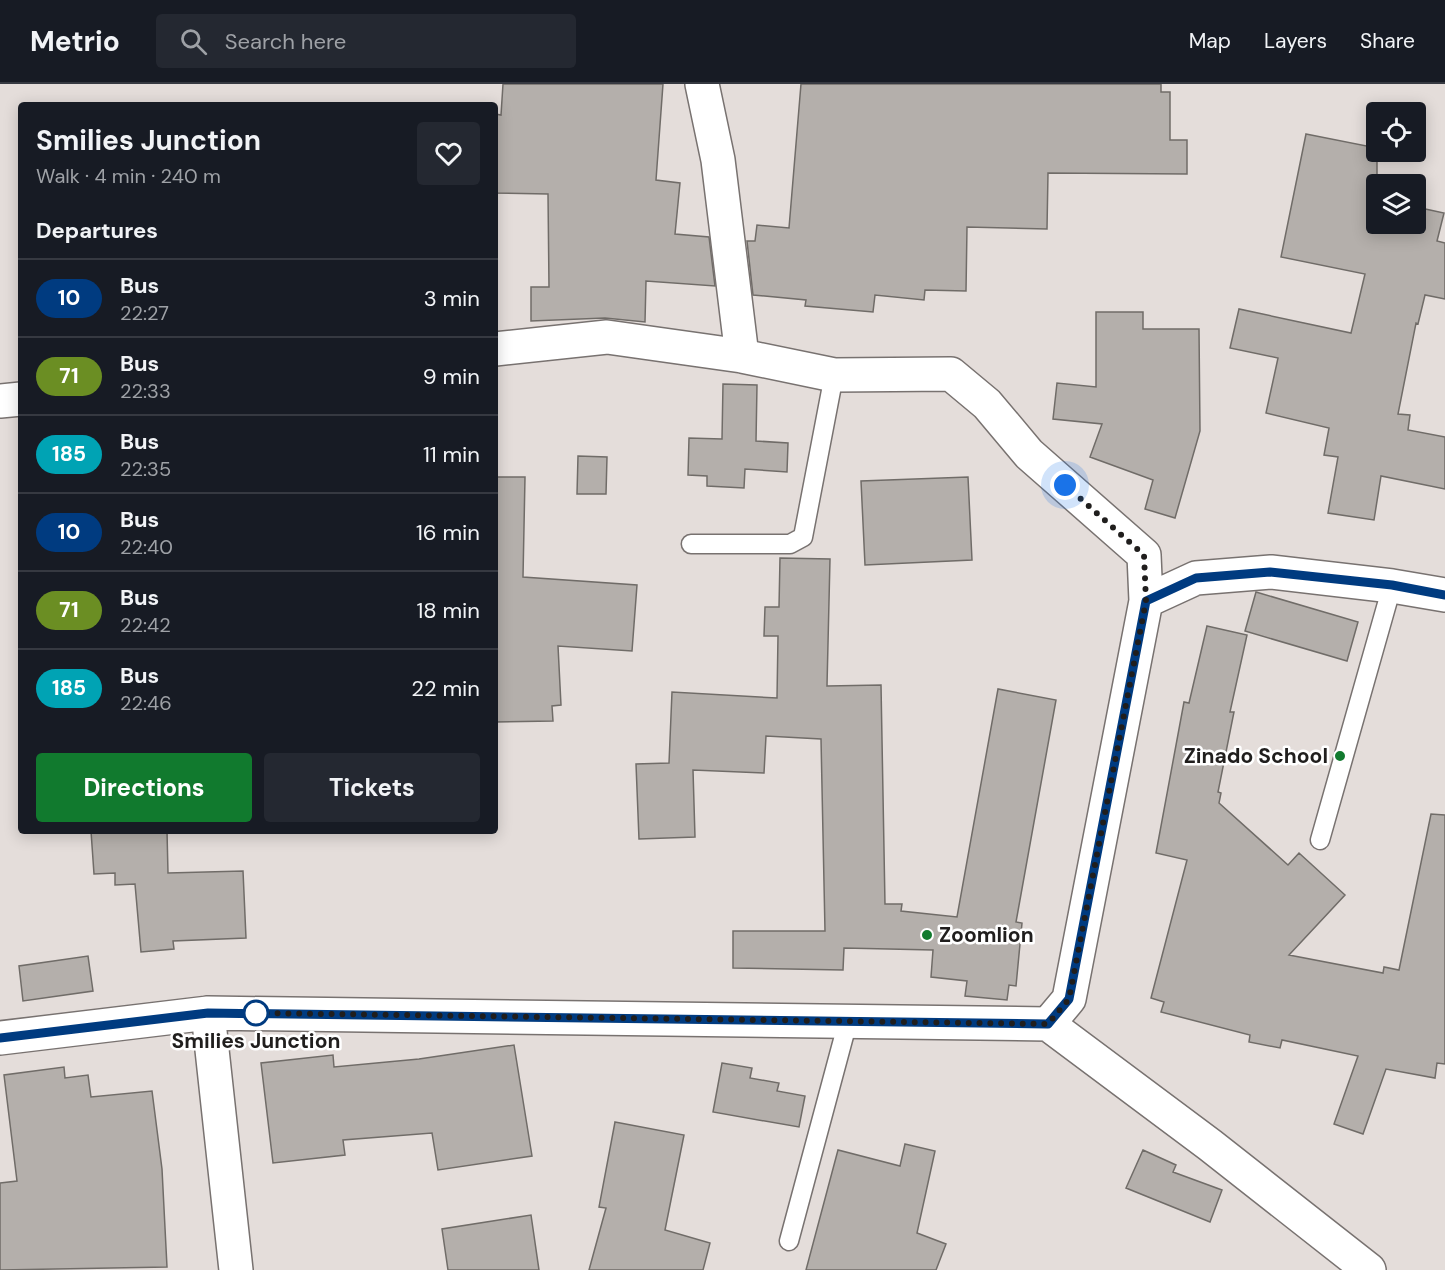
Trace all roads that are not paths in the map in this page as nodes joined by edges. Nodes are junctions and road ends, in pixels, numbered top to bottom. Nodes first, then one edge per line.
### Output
1 (702, 84) edge
2 (498, 349) edge
3 (742, 356) junction
4 (834, 375) junction
5 (18, 399) edge
6 (0, 401) edge
7 (691, 544) dead end
8 (1392, 585) junction
9 (1445, 595) edge
10 (1146, 601) junction
11 (1320, 840) dead end
12 (208, 1013) junction
13 (848, 1021) junction
14 (1048, 1024) junction
15 (0, 1038) edge
16 (789, 1241) dead end
17 (236, 1270) edge
18 (1369, 1270) edge

1 - 3 street
2 - 3 street
3 - 4 street
4 - 7 lane
4 - 10 street
5 - 6 street
8 - 9 street
8 - 10 street
8 - 11 lane
10 - 14 street
12 - 13 street
12 - 15 street
12 - 17 street
13 - 14 street
13 - 16 lane
14 - 18 street

